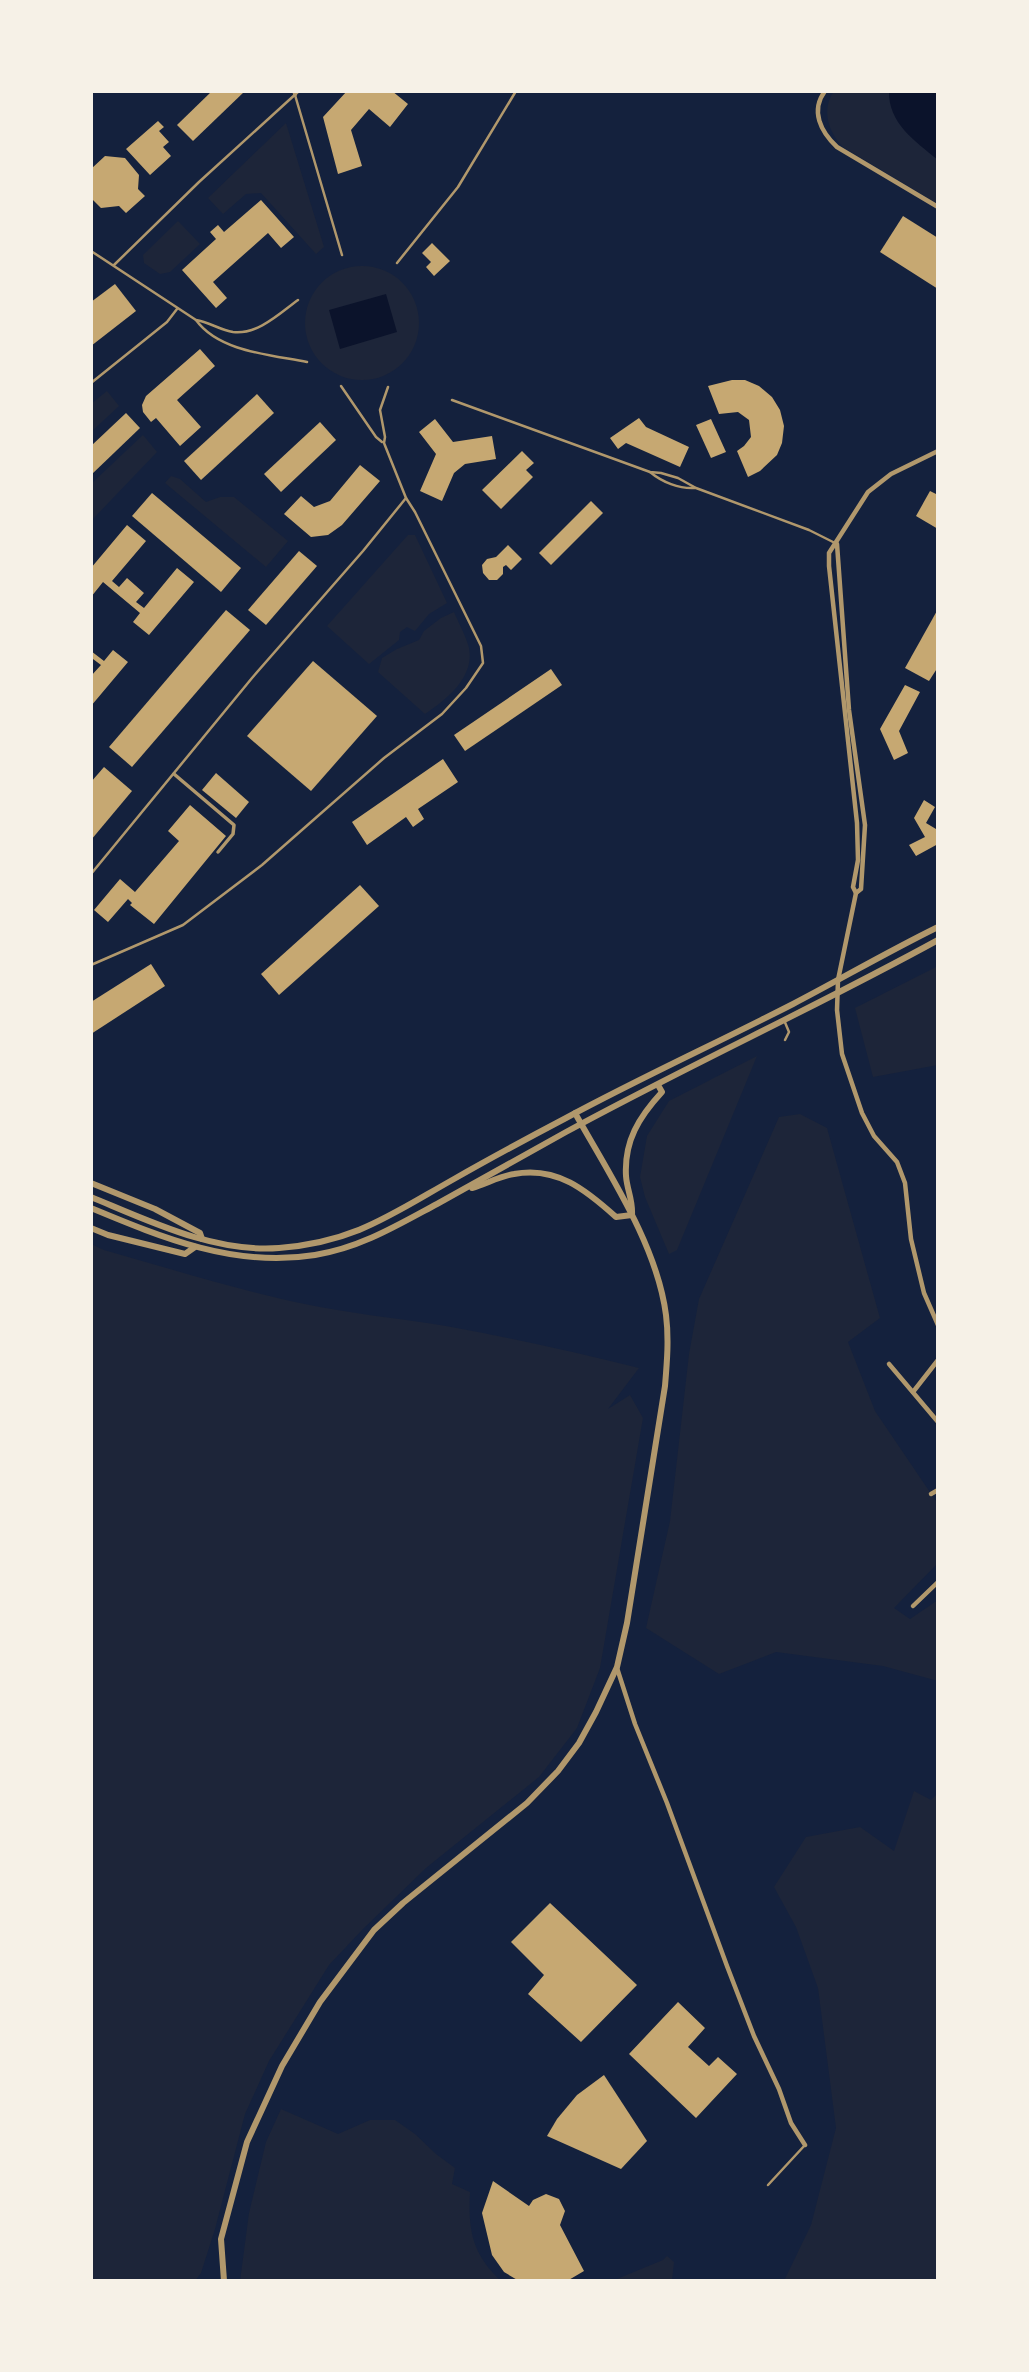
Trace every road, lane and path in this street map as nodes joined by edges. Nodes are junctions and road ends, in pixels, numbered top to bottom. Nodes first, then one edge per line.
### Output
1 (516, 91) edge
2 (825, 91) edge
3 (296, 92) edge
4 (938, 207) edge
5 (91, 251) edge
6 (342, 255) dead end
7 (397, 263) dead end
8 (114, 265) junction
9 (298, 300) dead end
10 (177, 309) junction
11 (196, 320) junction
12 (307, 362) dead end
13 (91, 383) edge
14 (341, 386) dead end
15 (388, 387) dead end
16 (452, 400) dead end
17 (384, 443) junction
18 (938, 451) edge
19 (650, 472) junction
20 (696, 488) junction
21 (406, 498) junction
22 (836, 544) junction
23 (174, 774) junction
24 (218, 852) dead end
25 (91, 874) edge
26 (856, 893) junction
27 (938, 927) edge
28 (938, 940) edge
29 (91, 965) edge
30 (838, 980) junction
31 (837, 993) junction
32 (784, 1020) junction
33 (785, 1040) dead end
34 (658, 1085) junction
35 (575, 1113) junction
36 (581, 1125) junction
37 (91, 1182) edge
38 (460, 1191) junction
39 (91, 1197) edge
40 (91, 1208) edge
41 (632, 1214) junction
42 (91, 1228) edge
43 (202, 1239) junction
44 (195, 1247) junction
45 (935, 1309) edge
46 (938, 1325) edge
47 (938, 1360) edge
48 (889, 1364) dead end
49 (913, 1392) junction
50 (938, 1422) edge
51 (938, 1490) edge
52 (932, 1494) dead end
53 (938, 1582) edge
54 (913, 1606) dead end
55 (617, 1667) junction
56 (805, 2145) joint
57 (768, 2185) dead end
58 (224, 2281) edge

1 - 7 lane
2 - 4 street
3 - 6 lane
3 - 8 lane
5 - 8 lane
8 - 10 lane
9 - 11 lane
10 - 11 lane
10 - 13 lane
11 - 12 lane
14 - 17 lane
15 - 17 lane
16 - 19 lane
17 - 21 lane
18 - 22 street
19 - 20 lane
19 - 20 lane
20 - 22 lane
21 - 23 lane
21 - 29 lane
22 - 26 street
22 - 26 street
23 - 24 street
23 - 25 lane
26 - 30 street
27 - 30 street
28 - 31 street
30 - 31 street
30 - 35 street
31 - 32 street
31 - 45 street
32 - 33 lane
32 - 34 street
34 - 36 street
34 - 41 street
35 - 36 street
35 - 43 street
36 - 38 street
36 - 41 street
37 - 43 street
38 - 41 street
38 - 44 street
39 - 43 street
40 - 44 street
41 - 55 street
42 - 44 street
45 - 46 street
47 - 49 street
48 - 49 street
49 - 50 street
51 - 52 street
53 - 54 street
55 - 56 street
55 - 58 street
56 - 57 lane

